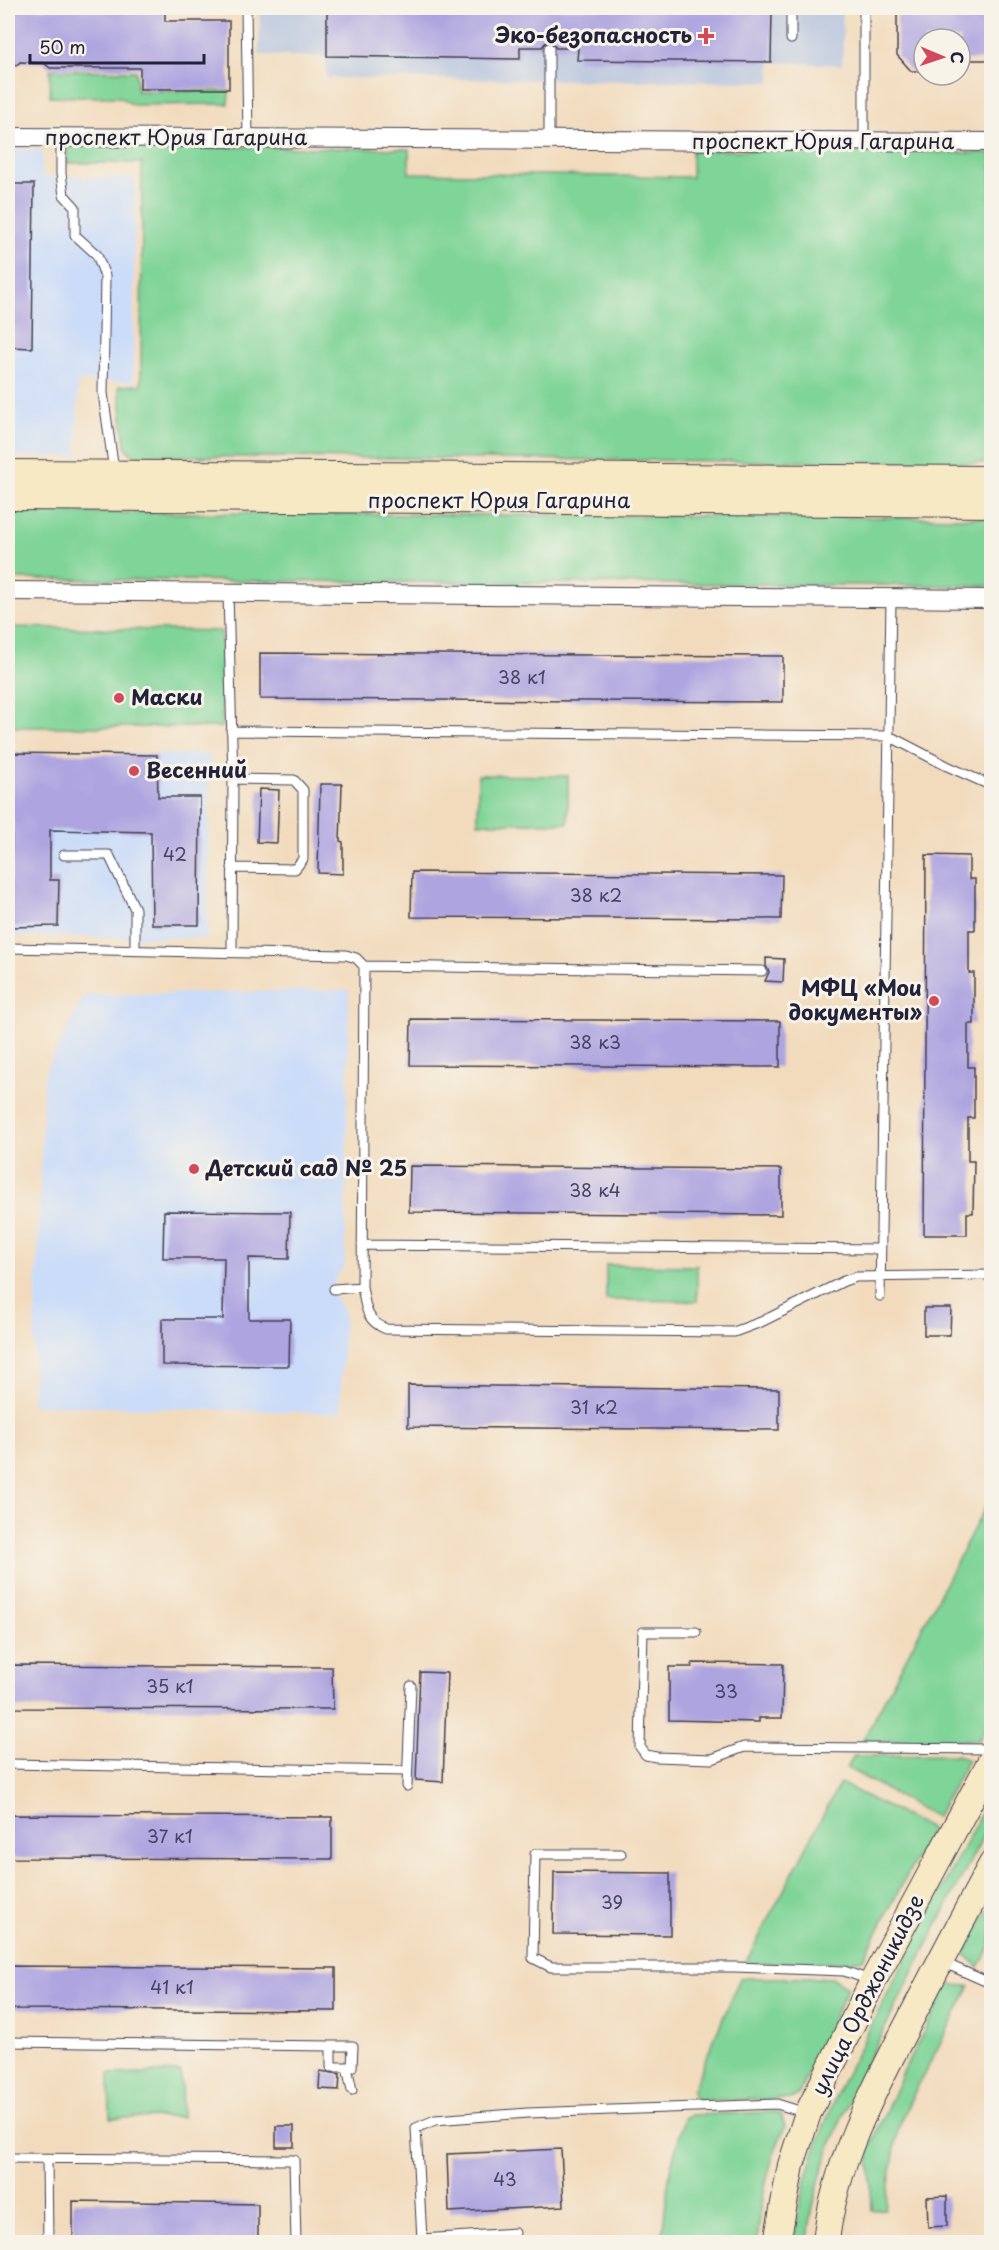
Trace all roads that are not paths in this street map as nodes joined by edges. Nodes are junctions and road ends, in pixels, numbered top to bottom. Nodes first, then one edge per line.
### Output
1 (246, 8) edge
2 (791, 8) edge
3 (864, 8) edge
4 (791, 39) dead end
5 (549, 48) dead end
6 (8, 137) edge
7 (61, 137) junction
8 (248, 139) junction
9 (549, 140) junction
10 (864, 142) junction
11 (992, 142) edge
12 (8, 473) edge
13 (992, 479) edge
14 (114, 486) junction
15 (8, 497) edge
16 (992, 504) edge
17 (8, 591) edge
18 (228, 593) junction
19 (891, 598) junction
20 (992, 599) edge
21 (231, 731) junction
22 (889, 736) junction
23 (232, 779) junction
24 (992, 786) edge
25 (64, 855) dead end
26 (232, 868) junction
27 (8, 948) edge
28 (135, 950) junction
29 (232, 952) junction
30 (363, 966) junction
31 (762, 971) dead end
32 (362, 1245) junction
33 (880, 1249) junction
34 (992, 1275) edge
35 (880, 1277) junction
36 (362, 1287) junction
37 (334, 1289) dead end
38 (880, 1296) dead end
39 (696, 1632) dead end
40 (411, 1686) dead end
41 (992, 1749) edge
42 (992, 1759) edge
43 (8, 1764) edge
44 (407, 1772) junction
45 (407, 1786) dead end
46 (621, 1854) dead end
47 (992, 1864) edge
48 (940, 1961) junction
49 (873, 1981) junction
50 (992, 1984) edge
51 (8, 2042) edge
52 (331, 2046) junction
53 (346, 2067) junction
54 (352, 2090) dead end
55 (808, 2113) junction
56 (8, 2158) edge
57 (47, 2158) junction
58 (515, 2233) dead end
59 (48, 2242) edge
60 (296, 2242) edge
61 (777, 2242) edge
62 (826, 2242) edge

1 - 8 lane
2 - 4 lane
3 - 10 lane
5 - 9 lane
6 - 7 street, проспект Юрия Гагарина
7 - 8 street, проспект Юрия Гагарина
7 - 14 lane
8 - 9 street, проспект Юрия Гагарина
9 - 10 street, проспект Юрия Гагарина
10 - 11 street, проспект Юрия Гагарина
12 - 14 main road, проспект Юрия Гагарина
13 - 14 main road, проспект Юрия Гагарина
14 - 15 main road, проспект Юрия Гагарина
14 - 16 main road, проспект Юрия Гагарина
17 - 18 street
18 - 19 street
18 - 21 lane
19 - 20 street
19 - 22 lane
21 - 22 lane
21 - 23 lane
22 - 24 lane
22 - 33 lane
23 - 26 lane
23 - 26 lane
25 - 28 lane
26 - 29 lane
27 - 28 lane
28 - 29 lane
29 - 30 lane
30 - 31 lane
30 - 32 lane
32 - 33 lane
32 - 36 lane
33 - 35 lane
34 - 35 lane
35 - 36 lane
35 - 38 lane
36 - 37 lane
39 - 41 lane
40 - 44 lane
42 - 49 main road, улица Орджоникидзе
43 - 44 lane
44 - 45 lane
46 - 49 lane
47 - 48 main road
48 - 50 lane
48 - 62 main road
49 - 55 main road, улица Орджоникидзе
51 - 52 lane
52 - 53 lane
52 - 53 lane
53 - 54 lane
55 - 58 lane
55 - 61 main road, улица Орджоникидзе
56 - 57 lane
57 - 59 lane
57 - 60 lane

